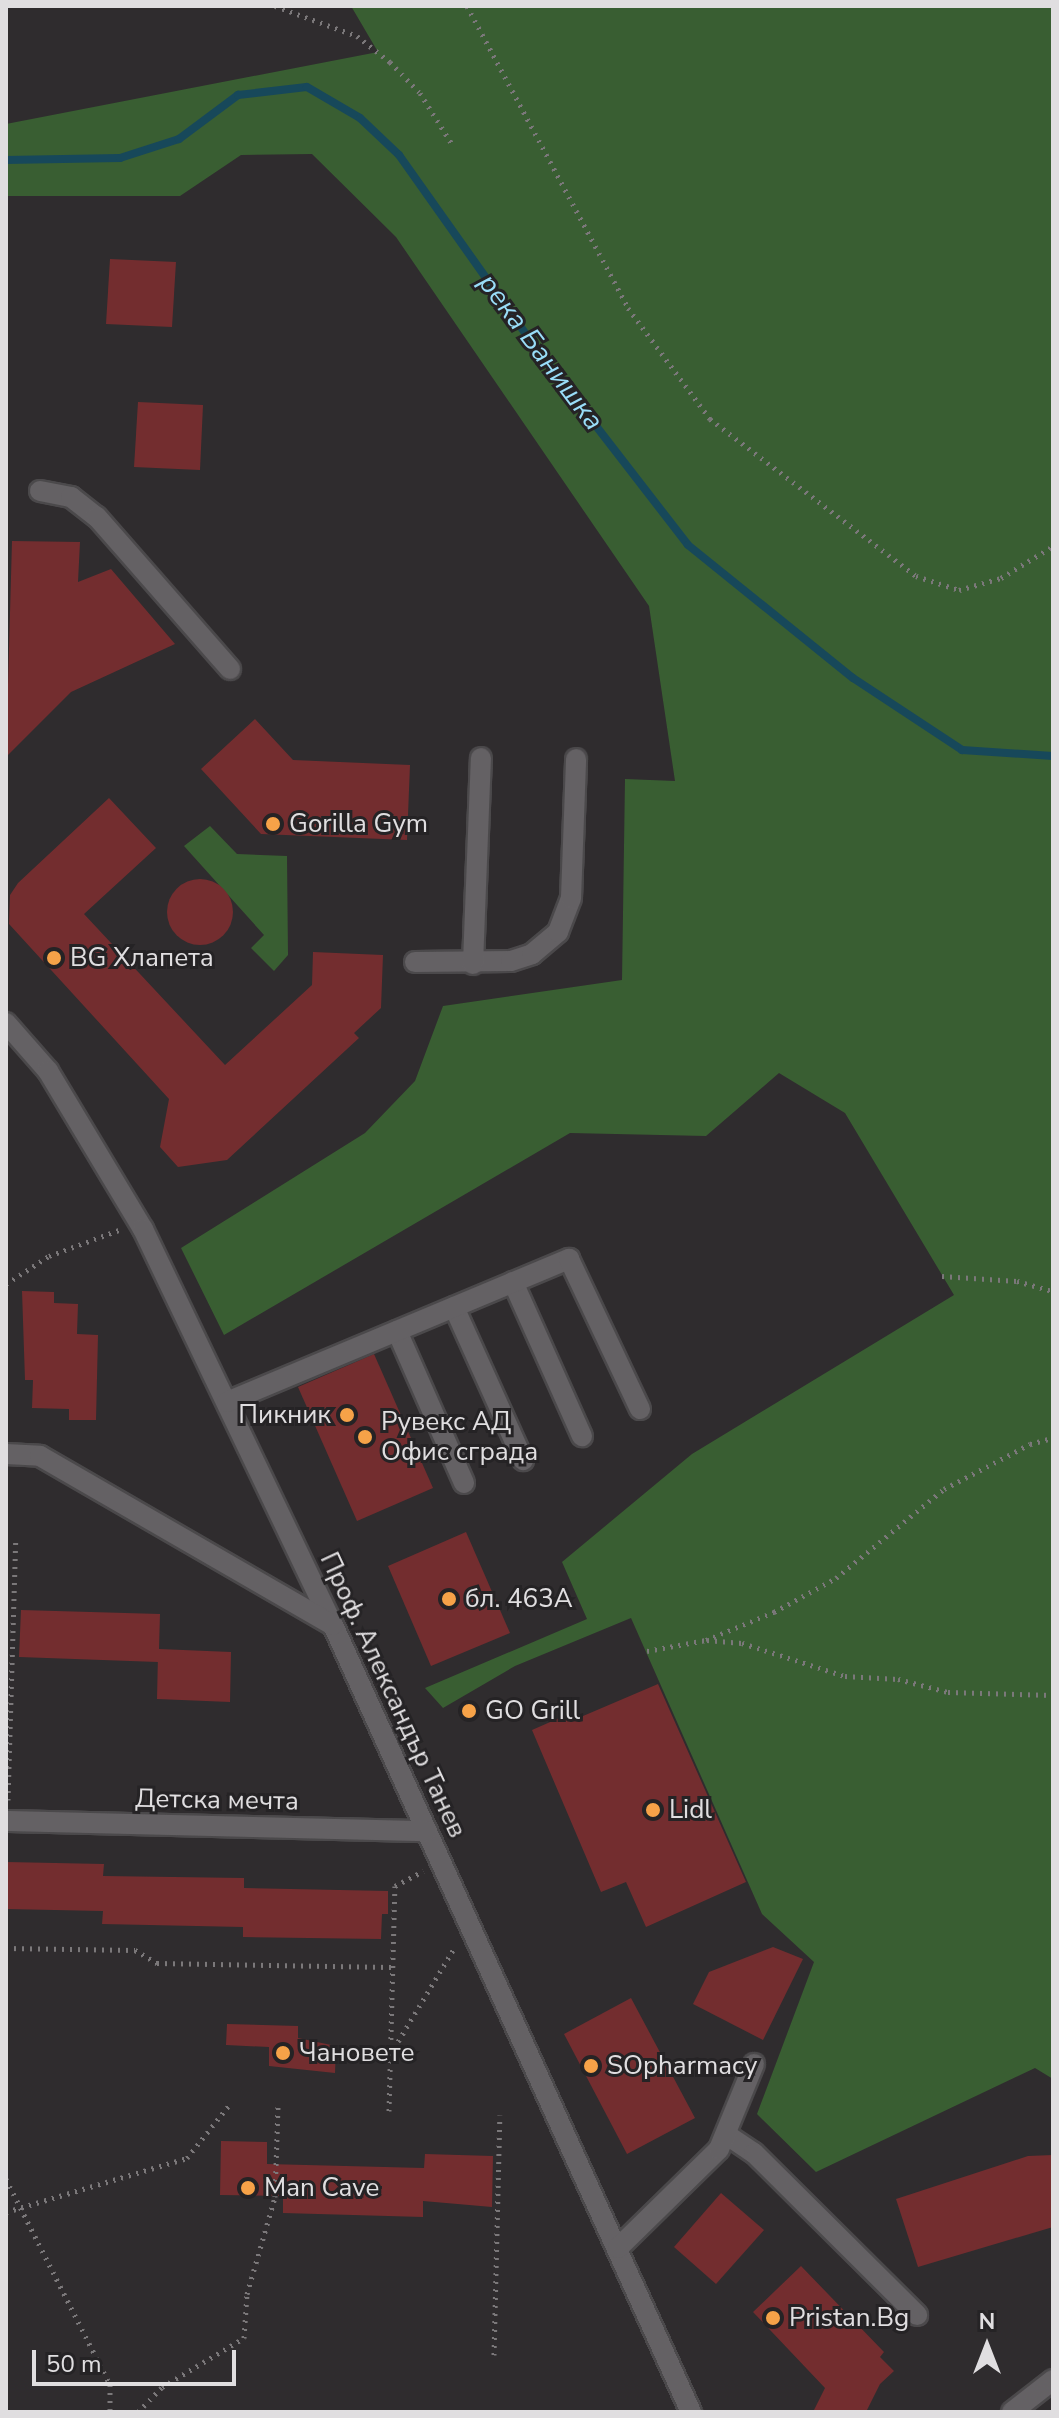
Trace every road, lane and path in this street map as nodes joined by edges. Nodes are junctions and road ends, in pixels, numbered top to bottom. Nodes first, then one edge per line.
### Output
1 (275, 6) edge
2 (467, 6) edge
3 (452, 144) dead end
4 (40, 491) dead end
5 (1053, 546) edge
6 (230, 669) dead end
7 (481, 758) dead end
8 (576, 759) dead end
9 (415, 962) dead end
10 (473, 964) junction
11 (6, 1023) edge
12 (141, 1224) junction
13 (942, 1276) dead end
14 (513, 1282) junction
15 (6, 1284) edge
16 (1053, 1291) edge
17 (454, 1307) junction
18 (397, 1331) junction
19 (227, 1402) junction
20 (640, 1409) dead end
21 (582, 1436) dead end
22 (1053, 1438) edge
23 (6, 1454) edge
24 (523, 1460) dead end
25 (464, 1483) dead end
26 (16, 1537) dead end
27 (333, 1625) junction
28 (706, 1640) junction
29 (647, 1651) dead end
30 (1053, 1695) edge
31 (6, 1821) edge
32 (427, 1831) junction
33 (442, 1861) junction
34 (470, 1922) junction
35 (6, 1948) edge
36 (391, 1967) junction
37 (390, 2056) junction
38 (754, 2064) dead end
39 (230, 2104) dead end
40 (278, 2106) dead end
41 (389, 2111) dead end
42 (500, 2115) dead end
43 (727, 2135) junction
44 (6, 2179) edge
45 (23, 2207) junction
46 (6, 2212) edge
47 (618, 2248) junction
48 (917, 2315) dead end
49 (494, 2355) dead end
50 (1053, 2380) edge
51 (110, 2412) edge
52 (138, 2412) edge
53 (691, 2412) edge
54 (1012, 2412) edge

1 - 3 path
2 - 5 path
4 - 6 street
7 - 10 street
8 - 10 street
9 - 10 street
11 - 12 street, Проф. Александър Танев
12 - 15 path
12 - 19 street, Проф. Александър Танев
13 - 16 path
14 - 17 street
14 - 20 street
14 - 21 street
17 - 18 street
17 - 24 street
18 - 19 street
18 - 25 street
19 - 27 street, Проф. Александър Танев
22 - 28 path
23 - 27 street
26 - 31 path
27 - 32 street, Проф. Александър Танев
28 - 29 path
28 - 30 path
31 - 32 street, Детска мечта
32 - 33 street, Проф. Александър Танев
33 - 34 street, Проф. Александър Танев
33 - 36 path
34 - 37 path
34 - 47 street, Проф. Александър Танев
35 - 36 path
36 - 37 path
37 - 41 path
38 - 43 street
39 - 45 path
40 - 52 path
42 - 49 path
43 - 47 street
43 - 48 street
44 - 45 path
45 - 46 path
45 - 51 path
47 - 53 street, Проф. Александър Танев
50 - 54 street

